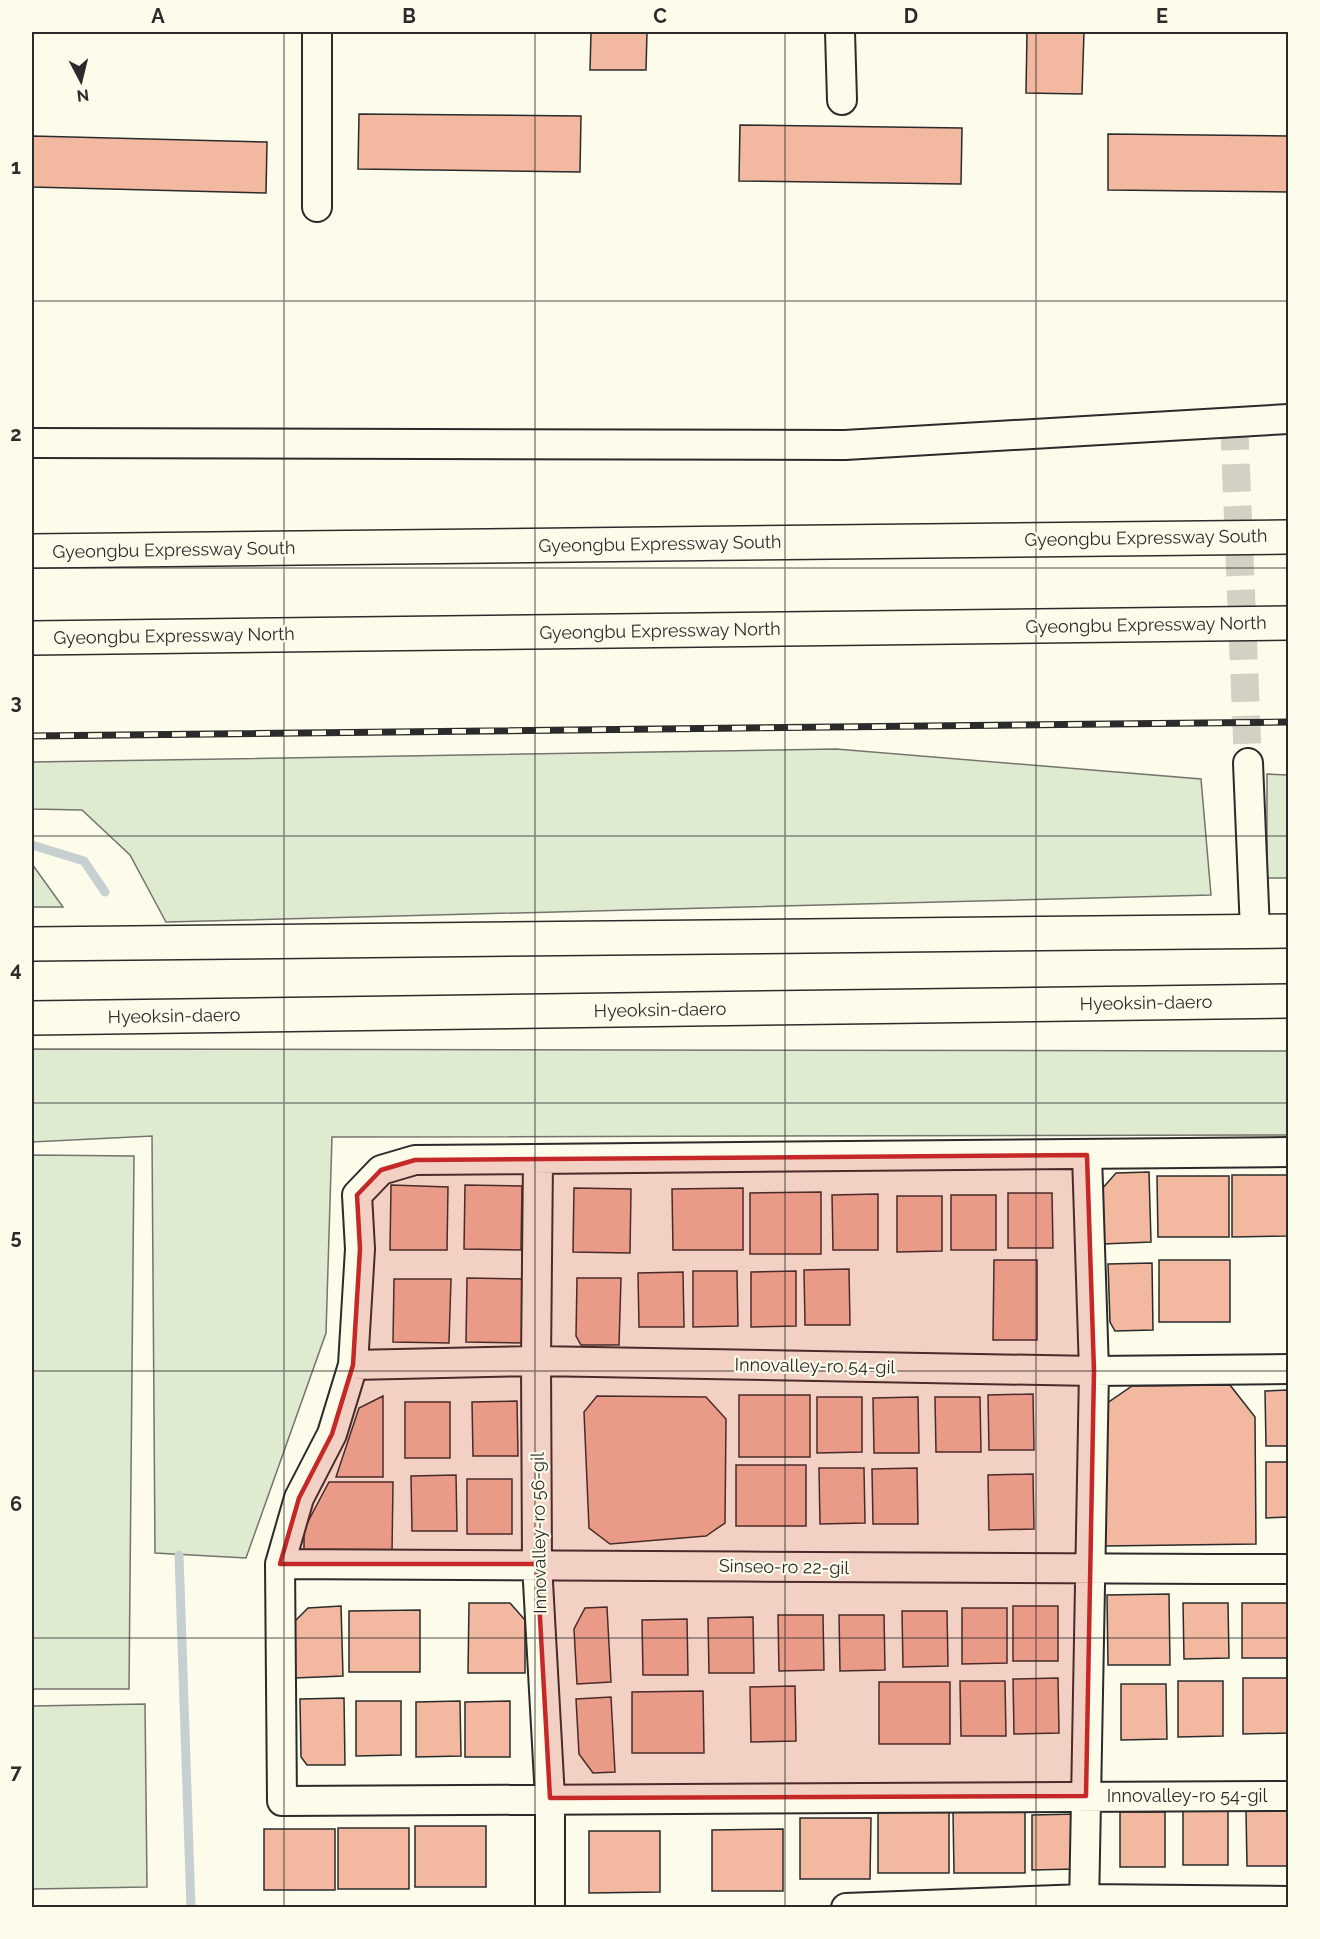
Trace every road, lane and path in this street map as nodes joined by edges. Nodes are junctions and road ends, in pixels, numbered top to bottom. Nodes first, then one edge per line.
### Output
1 (317, 32) edge
2 (840, 32) edge
3 (842, 100) dead end
4 (317, 207) dead end
5 (1288, 419) edge
6 (32, 443) edge
7 (1288, 537) edge
8 (32, 551) edge
9 (1288, 623) edge
10 (32, 638) edge
11 (1248, 763) tunnel mouth
12 (1288, 931) edge
13 (1255, 932) junction
14 (32, 944) edge
15 (1288, 1001) edge
16 (32, 1018) edge
17 (1288, 1152) edge
18 (1087, 1155) junction
19 (538, 1159) junction
20 (536, 1361) junction
21 (354, 1365) junction
22 (1288, 1369) edge
23 (1094, 1371) junction
24 (280, 1564) junction
25 (537, 1564) junction
26 (1288, 1569) edge
27 (1090, 1570) junction
28 (1086, 1796) junction
29 (1288, 1796) edge
30 (550, 1798) junction
31 (1288, 1901) edge
32 (1084, 1903) edge
33 (550, 1908) edge
34 (846, 1908) edge

1 - 4 street
2 - 3 street
5 - 6 street
7 - 8 main road, Gyeongbu Expressway South
9 - 10 main road, Gyeongbu Expressway North
11 - 13 street
12 - 13 main road
13 - 14 main road
15 - 16 main road, Hyeoksin-daero
17 - 18 street
18 - 19 street
18 - 23 street, Innovalley-ro 54-gil
19 - 20 street, Innovalley-ro 56-gil
19 - 21 street
20 - 21 street, Innovalley-ro 54-gil
20 - 23 street, Innovalley-ro 54-gil
20 - 25 street, Innovalley-ro 56-gil
21 - 24 street
22 - 23 street, Innovalley-ro 54-gil
23 - 27 street, Innovalley-ro 54-gil
24 - 25 street, Sinseo-ro 22-gil
24 - 30 street, Innovalley-ro 54-gil
25 - 27 street, Sinseo-ro 22-gil
25 - 30 street, Innovalley-ro 56-gil
26 - 27 street, Sinseo-ro 22-gil
27 - 28 street, Innovalley-ro 54-gil
28 - 29 street, Innovalley-ro 54-gil
28 - 30 street, Innovalley-ro 54-gil
28 - 32 street, Innovalley-ro 54-gil
30 - 33 street, Innovalley-ro 56-gil
31 - 32 street
32 - 34 street

